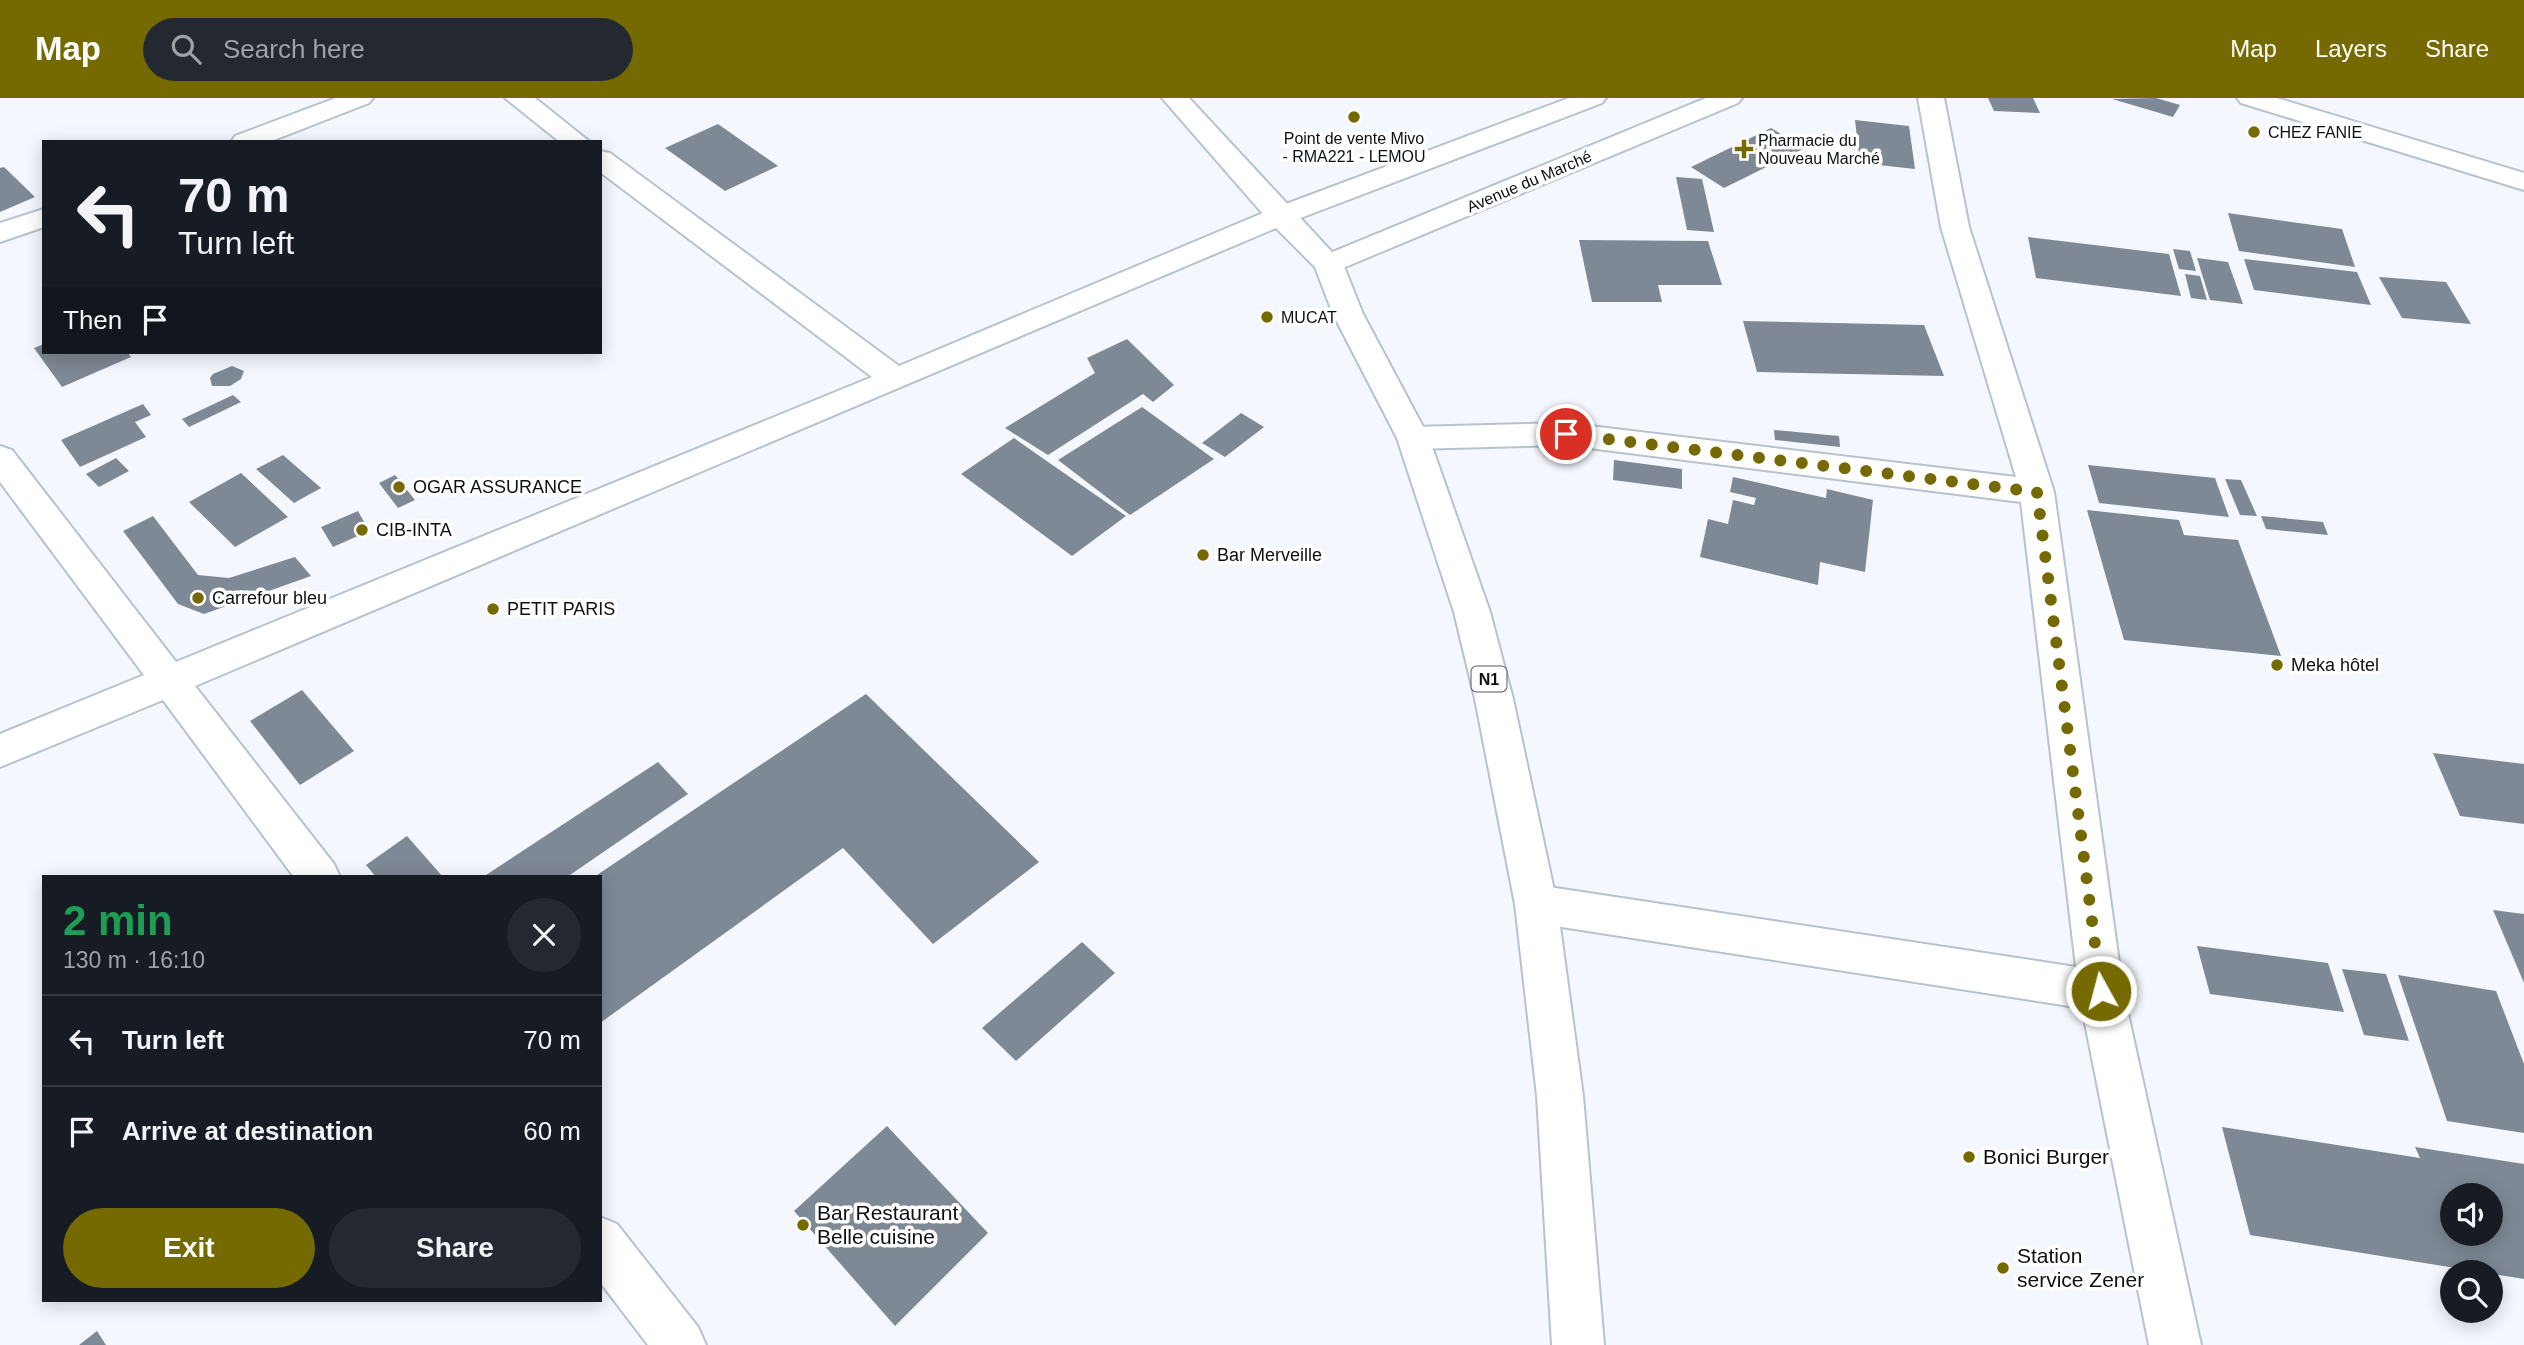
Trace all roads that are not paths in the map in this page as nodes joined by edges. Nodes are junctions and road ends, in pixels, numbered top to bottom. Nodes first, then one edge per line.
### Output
1 (360, 98) edge
2 (518, 98) edge
3 (1175, 98) edge
4 (1593, 98) edge
5 (1729, 98) edge
6 (1931, 98) edge
7 (2250, 98) edge
8 (249, 140) edge
9 (574, 140) edge
10 (602, 160) edge
11 (2519, 186) edge
12 (1280, 216) junction
13 (42, 217) edge
14 (0, 233) edge
15 (1328, 264) junction
16 (896, 379) junction
17 (1413, 438) junction
18 (0, 458) edge
19 (2037, 492) junction
20 (169, 681) junction
21 (0, 751) edge
22 (317, 875) edge
23 (1536, 904) junction
24 (2101, 991) junction
25 (602, 1244) edge
26 (680, 1345) edge
27 (1578, 1345) edge
28 (2175, 1345) edge

1 - 8 main road
2 - 9 main road
3 - 12 main road, N1
4 - 12 main road
5 - 15 main road, Avenue du Marché
6 - 19 main road
7 - 11 main road
10 - 16 main road
12 - 15 main road, N1
12 - 16 main road
13 - 14 main road
15 - 17 main road, N1
16 - 20 main road
17 - 19 main road
17 - 23 main road, N1
18 - 20 main road
19 - 24 main road
20 - 21 main road
20 - 22 main road
23 - 24 main road
23 - 27 main road, N1
24 - 28 main road
25 - 26 main road

